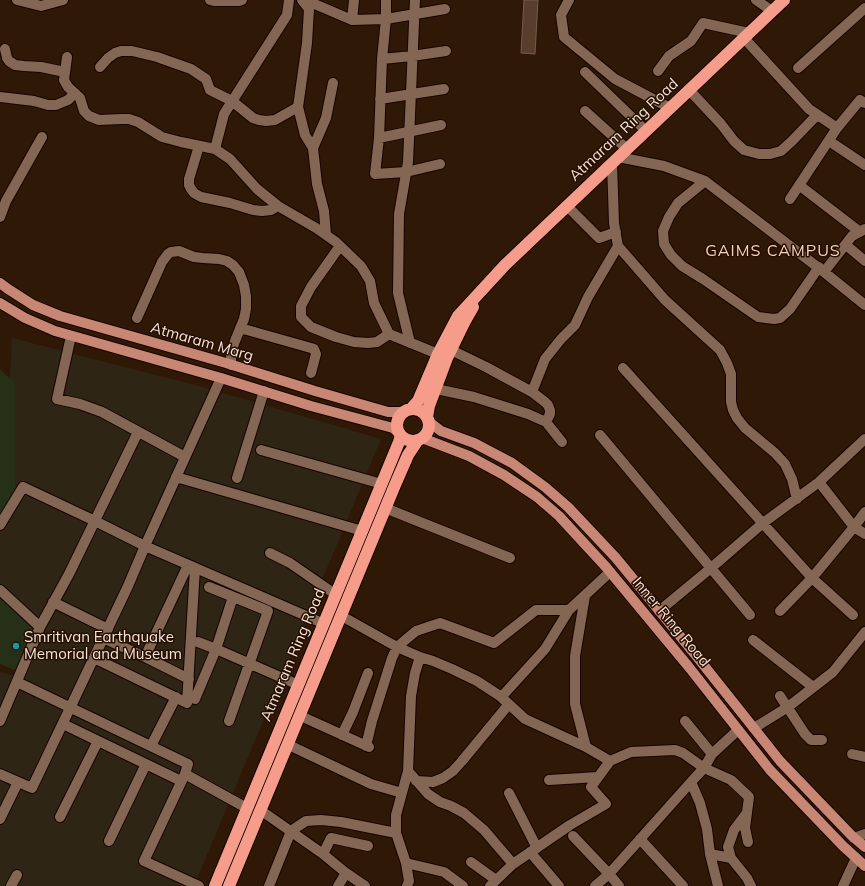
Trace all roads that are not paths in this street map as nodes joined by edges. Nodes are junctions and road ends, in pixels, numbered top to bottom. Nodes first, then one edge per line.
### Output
1 (17, 0) edge
2 (63, 0) edge
3 (210, 0) edge
4 (242, 0) edge
5 (290, 0) edge
6 (302, 0) edge
7 (305, 0) edge
8 (354, 0) edge
9 (386, 0) edge
10 (415, 0) edge
11 (568, 0) edge
12 (756, 0) edge
13 (784, 0) edge
14 (865, 8) edge
15 (445, 9) dead end
16 (772, 11) junction
17 (414, 14) junction
18 (386, 19) junction
19 (352, 20) junction
20 (747, 35) junction
21 (5, 49) dead end
22 (446, 51) dead end
23 (412, 56) junction
24 (67, 57) dead end
25 (382, 59) junction
26 (100, 67) dead end
27 (798, 68) dead end
28 (658, 71) dead end
29 (65, 72) junction
30 (585, 72) dead end
31 (333, 83) dead end
32 (444, 89) dead end
33 (75, 93) junction
34 (692, 93) dead end
35 (411, 94) junction
36 (0, 97) edge
37 (380, 99) junction
38 (232, 101) junction
39 (865, 103) edge
40 (298, 107) junction
41 (670, 108) junction
42 (585, 111) dead end
43 (817, 115) junction
44 (441, 125) dead end
45 (837, 128) junction
46 (409, 131) junction
47 (646, 131) junction
48 (42, 137) dead end
49 (379, 138) junction
50 (828, 140) junction
51 (199, 146) junction
52 (313, 148) junction
53 (215, 149) junction
54 (619, 156) junction
55 (440, 164) dead end
56 (865, 165) edge
57 (406, 172) junction
58 (706, 181) junction
59 (799, 185) junction
60 (790, 199) dead end
61 (278, 206) junction
62 (566, 206) junction
63 (0, 217) edge
64 (862, 230) edge
65 (616, 232) junction
66 (326, 235) junction
67 (846, 244) junction
68 (340, 246) junction
69 (618, 246) junction
70 (865, 261) edge
71 (822, 269) junction
72 (0, 283) edge
73 (487, 284) junction
74 (865, 305) edge
75 (2, 307) edge
76 (137, 318) dead end
77 (240, 328) junction
78 (389, 334) junction
79 (72, 336) junction
80 (410, 342) junction
81 (451, 350) junction
82 (433, 352) dead end
83 (231, 365) junction
84 (623, 368) dead end
85 (311, 373) dead end
86 (221, 378) junction
87 (436, 389) junction
88 (264, 391) junction
89 (532, 392) junction
90 (407, 410) junction
91 (428, 419) junction
92 (546, 422) junction
93 (138, 432) junction
94 (400, 434) junction
95 (600, 435) dead end
96 (865, 438) edge
97 (420, 439) junction
98 (562, 442) dead end
99 (261, 450) dead end
100 (186, 457) junction
101 (176, 477) junction
102 (237, 478) dead end
103 (819, 482) junction
104 (382, 484) junction
105 (797, 499) junction
106 (385, 508) junction
107 (865, 512) edge
108 (95, 520) junction
109 (763, 523) junction
110 (0, 524) edge
111 (854, 527) junction
112 (359, 530) dead end
113 (865, 534) edge
114 (146, 546) junction
115 (270, 553) dead end
116 (510, 558) dead end
117 (192, 566) junction
118 (711, 568) junction
119 (610, 572) junction
120 (812, 578) junction
121 (209, 587) dead end
122 (0, 590) edge
123 (332, 592) dead end
124 (585, 596) junction
125 (233, 597) junction
126 (53, 602) junction
127 (569, 610) junction
128 (659, 611) junction
129 (780, 611) dead end
130 (750, 615) dead end
131 (853, 615) dead end
132 (347, 619) dead end
133 (320, 622) dead end
134 (40, 627) junction
135 (865, 632) edge
136 (106, 633) junction
137 (752, 640) dead end
138 (198, 642) dead end
139 (397, 647) junction
140 (216, 649) junction
141 (144, 657) junction
142 (420, 657) junction
143 (94, 658) junction
144 (250, 664) junction
145 (368, 673) dead end
146 (189, 679) junction
147 (18, 682) junction
148 (294, 683) dead end
149 (813, 687) junction
150 (505, 693) dead end
151 (780, 696) dead end
152 (176, 697) junction
153 (194, 699) dead end
154 (509, 704) junction
155 (70, 707) junction
156 (788, 707) junction
157 (305, 718) dead end
158 (0, 720) edge
159 (229, 721) dead end
160 (685, 721) dead end
161 (63, 724) junction
162 (754, 728) junction
163 (738, 730) junction
164 (342, 735) junction
165 (822, 740) dead end
166 (98, 741) junction
167 (151, 746) junction
168 (293, 747) dead end
169 (586, 747) junction
170 (712, 754) junction
171 (852, 754) dead end
172 (865, 757) edge
173 (610, 761) junction
174 (146, 764) junction
175 (704, 768) junction
176 (408, 771) junction
177 (0, 774) edge
178 (183, 777) junction
179 (598, 777) junction
180 (416, 780) junction
181 (549, 780) dead end
182 (18, 782) junction
183 (691, 782) junction
184 (402, 793) junction
185 (509, 793) dead end
186 (243, 806) dead end
187 (266, 814) dead end
188 (746, 814) junction
189 (60, 817) dead end
190 (0, 819) edge
191 (291, 831) junction
192 (396, 833) junction
193 (865, 834) edge
194 (573, 836) dead end
195 (854, 838) junction
196 (640, 839) junction
197 (109, 841) dead end
198 (748, 842) dead end
199 (368, 846) dead end
200 (865, 847) edge
201 (534, 850) junction
202 (323, 854) junction
203 (710, 854) junction
204 (731, 858) junction
205 (856, 858) junction
206 (470, 862) dead end
207 (406, 863) junction
208 (513, 864) junction
209 (865, 866) edge
210 (346, 873) junction
211 (609, 874) junction
212 (17, 875) dead end
213 (494, 884) edge
214 (11, 886) edge
215 (199, 886) edge
216 (215, 886) edge
217 (229, 886) edge
218 (274, 886) edge
219 (338, 886) edge
220 (365, 886) edge
221 (407, 886) edge
222 (464, 886) edge
223 (559, 886) edge
224 (595, 886) edge
225 (620, 886) edge
226 (683, 886) edge
227 (718, 886) edge
228 (751, 886) edge
229 (843, 886) edge

1 - 2 street
3 - 4 street
5 - 38 street
6 - 40 street
7 - 19 street
8 - 19 street
9 - 18 street
10 - 17 street
11 - 41 street
12 - 16 street
13 - 16 highway, Atmaram Ring Road
14 - 27 street
15 - 17 street
16 - 20 highway, Atmaram Ring Road
17 - 18 street
17 - 23 street
18 - 19 street
18 - 25 street
20 - 28 street
20 - 41 highway, Atmaram Ring Road
20 - 43 street
21 - 29 street
22 - 23 street
23 - 25 street
23 - 35 street
24 - 29 street
25 - 37 street
26 - 38 street
29 - 33 street
30 - 47 street
31 - 52 street
32 - 35 street
33 - 36 street
33 - 51 street
34 - 43 street
35 - 37 street
35 - 46 street
37 - 49 street
38 - 40 street
38 - 53 street
39 - 45 street
40 - 52 street
41 - 47 highway, Atmaram Ring Road
42 - 54 street
43 - 45 street
44 - 46 street
45 - 50 street
46 - 49 street
46 - 57 street
47 - 54 highway, Atmaram Ring Road
48 - 63 street
49 - 57 street
50 - 56 street
50 - 59 street
51 - 53 street
51 - 61 street
52 - 66 street
53 - 61 street
54 - 58 street
54 - 62 highway, Atmaram Ring Road
54 - 65 street
55 - 57 street
57 - 80 street
58 - 71 street
58 - 71 street
59 - 60 street
59 - 64 street
61 - 66 street
62 - 65 street
62 - 73 highway, Atmaram Ring Road
64 - 67 street
65 - 69 street
66 - 68 street
67 - 70 street
67 - 71 street
68 - 78 street
68 - 78 street
69 - 89 street
69 - 105 street
71 - 74 street
72 - 83 main road, Atmaram Marg
73 - 81 highway, Atmaram Ring Road
73 - 90 highway, Atmaram Ring Road
75 - 79 main road, Atmaram Marg
76 - 77 street
77 - 83 street
77 - 85 street
78 - 80 street
79 - 86 main road, Atmaram Marg
79 - 93 street
80 - 82 street
81 - 87 highway, Atmaram Ring Road
81 - 89 street
83 - 90 main road, Atmaram Marg
84 - 109 street
86 - 88 main road, Atmaram Marg
86 - 100 street
87 - 91 highway, Atmaram Ring Road
87 - 92 street
88 - 94 main road, Atmaram Marg
88 - 102 street
89 - 92 street
90 - 91 highway
90 - 94 highway
91 - 97 highway
91 - 128 main road, Inner Ring Road
92 - 98 street
93 - 100 street
93 - 108 street
94 - 97 highway
94 - 104 highway, Atmaram Ring Road
95 - 118 street
96 - 103 street
97 - 106 highway, Atmaram Ring Road
97 - 119 main road, Inner Ring Road
99 - 104 street
100 - 101 street
101 - 112 street
101 - 114 street
103 - 105 street
103 - 111 street
104 - 216 highway, Atmaram Ring Road
105 - 109 street
106 - 116 street
106 - 217 highway, Atmaram Ring Road
107 - 111 street
108 - 110 street
108 - 114 street
108 - 126 street
109 - 118 street
109 - 120 street
111 - 113 street
111 - 120 street
114 - 117 street
114 - 136 street
115 - 123 street
117 - 133 street
117 - 141 street
117 - 146 street
118 - 128 street
118 - 130 street
119 - 124 street
119 - 163 main road, Inner Ring Road
120 - 129 street
120 - 131 street
121 - 125 street
122 - 134 street
124 - 127 street
124 - 169 street
125 - 140 street
125 - 144 street
126 - 134 street
126 - 136 street
127 - 139 street
127 - 150 street
128 - 162 main road, Inner Ring Road
132 - 139 street
134 - 147 street
135 - 149 street
136 - 141 street
136 - 143 street
137 - 149 street
138 - 140 street
139 - 142 street
139 - 164 street
140 - 144 street
140 - 153 street
141 - 146 street
142 - 154 street
142 - 176 street
143 - 152 street
143 - 155 street
144 - 148 street
144 - 159 street
145 - 164 street
146 - 152 street
147 - 155 street
147 - 158 street
149 - 156 street
151 - 156 street
152 - 167 street
154 - 169 street
154 - 180 street
155 - 161 street
155 - 167 street
156 - 162 street
156 - 165 street
157 - 164 street
160 - 170 street
161 - 166 street
161 - 182 street
162 - 195 main road, Inner Ring Road
163 - 170 street
163 - 205 main road, Inner Ring Road
166 - 174 street
166 - 189 street
167 - 178 street
168 - 184 street
169 - 173 street
170 - 175 street
171 - 172 street
173 - 175 street
173 - 179 street
174 - 178 street
174 - 197 street
175 - 183 street
175 - 188 street
176 - 180 street
176 - 184 street
177 - 182 street
178 - 186 street
178 - 215 street
179 - 181 street
179 - 201 street
180 - 208 street
182 - 190 street
183 - 196 street
183 - 203 street
184 - 192 street
185 - 201 street
187 - 191 street
188 - 198 street
188 - 204 street
191 - 192 street
191 - 202 street
191 - 218 street
192 - 207 street
193 - 195 street
194 - 211 street
195 - 200 main road, Inner Ring Road
196 - 211 street
196 - 226 street
199 - 202 street
201 - 208 street
201 - 223 street
202 - 210 street
203 - 204 street
203 - 227 street
204 - 228 street
205 - 209 main road, Inner Ring Road
205 - 229 street
206 - 213 street
207 - 221 street
207 - 222 street
208 - 213 street
210 - 219 street
210 - 220 street
211 - 224 street
211 - 225 street
212 - 214 street

